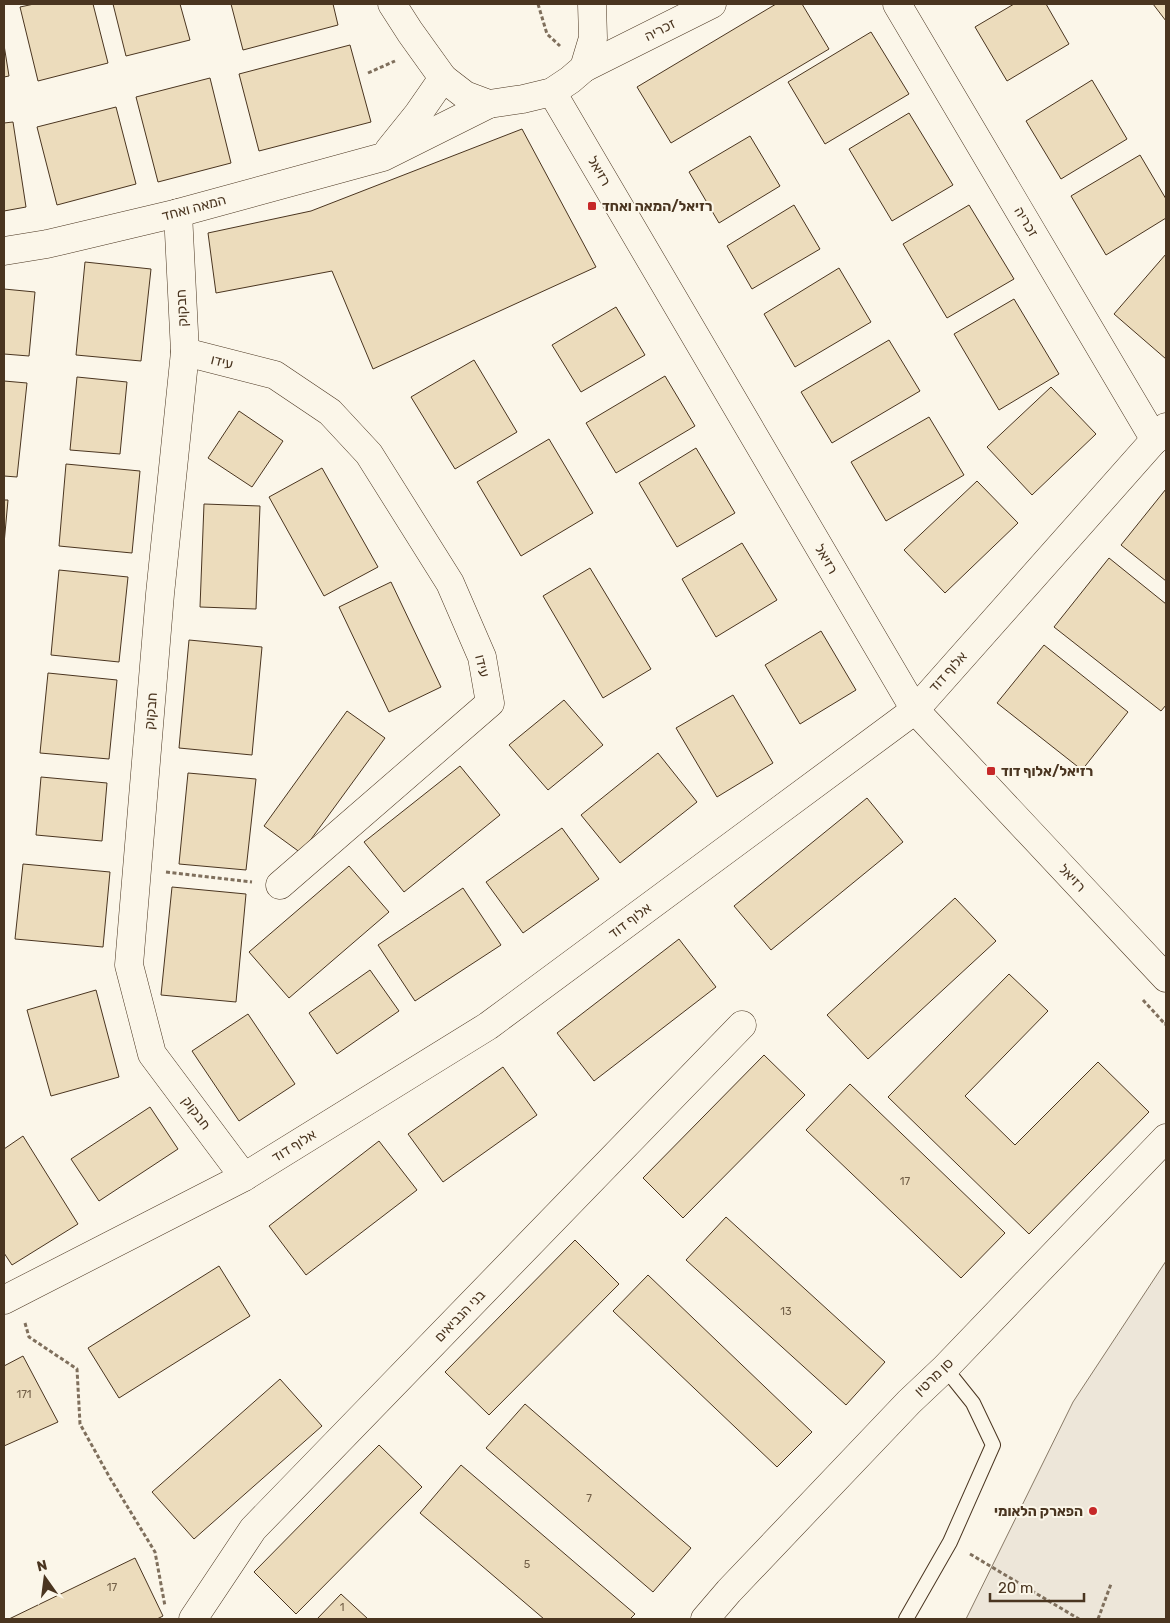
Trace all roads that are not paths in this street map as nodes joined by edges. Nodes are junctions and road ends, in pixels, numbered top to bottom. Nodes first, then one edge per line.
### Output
1 (392, 4) edge
2 (592, 4) edge
3 (712, 4) edge
4 (897, 4) edge
5 (593, 38) junction
6 (635, 43) junction
7 (584, 68) junction
8 (443, 78) junction
9 (552, 92) junction
10 (489, 104) junction
11 (383, 156) junction
12 (178, 212) junction
13 (4, 251) edge
14 (184, 352) junction
15 (1160, 433) edge
16 (915, 710) junction
17 (280, 885) road end
18 (1166, 978) edge
19 (742, 1025) dead end
20 (1166, 1138) edge
21 (244, 1177) junction
22 (10, 1296) edge
23 (945, 1368) junction
24 (193, 1619) edge
25 (705, 1619) edge
26 (906, 1619) edge

1 - 8 street
2 - 5 street
3 - 6 street, זכריה
4 - 15 street, זכריה
5 - 6 street, זכריה
5 - 7 street
6 - 7 street, זכריה
7 - 9 street
8 - 10 street
8 - 11 street
9 - 10 street
9 - 16 street, רזיאל
10 - 11 street, המאה ואחד
11 - 12 street, המאה ואחד
12 - 13 street, המאה ואחד
12 - 14 street, חבקוק
14 - 17 street, עידו
14 - 21 street, חבקוק
15 - 16 street, אלוף דוד
16 - 18 street, רזיאל
16 - 21 street, אלוף דוד
19 - 24 street, בני הנביאים
20 - 23 street, סן מרטין
21 - 22 street, אלוף דוד
23 - 25 street, סן מרטין
23 - 26 lane

